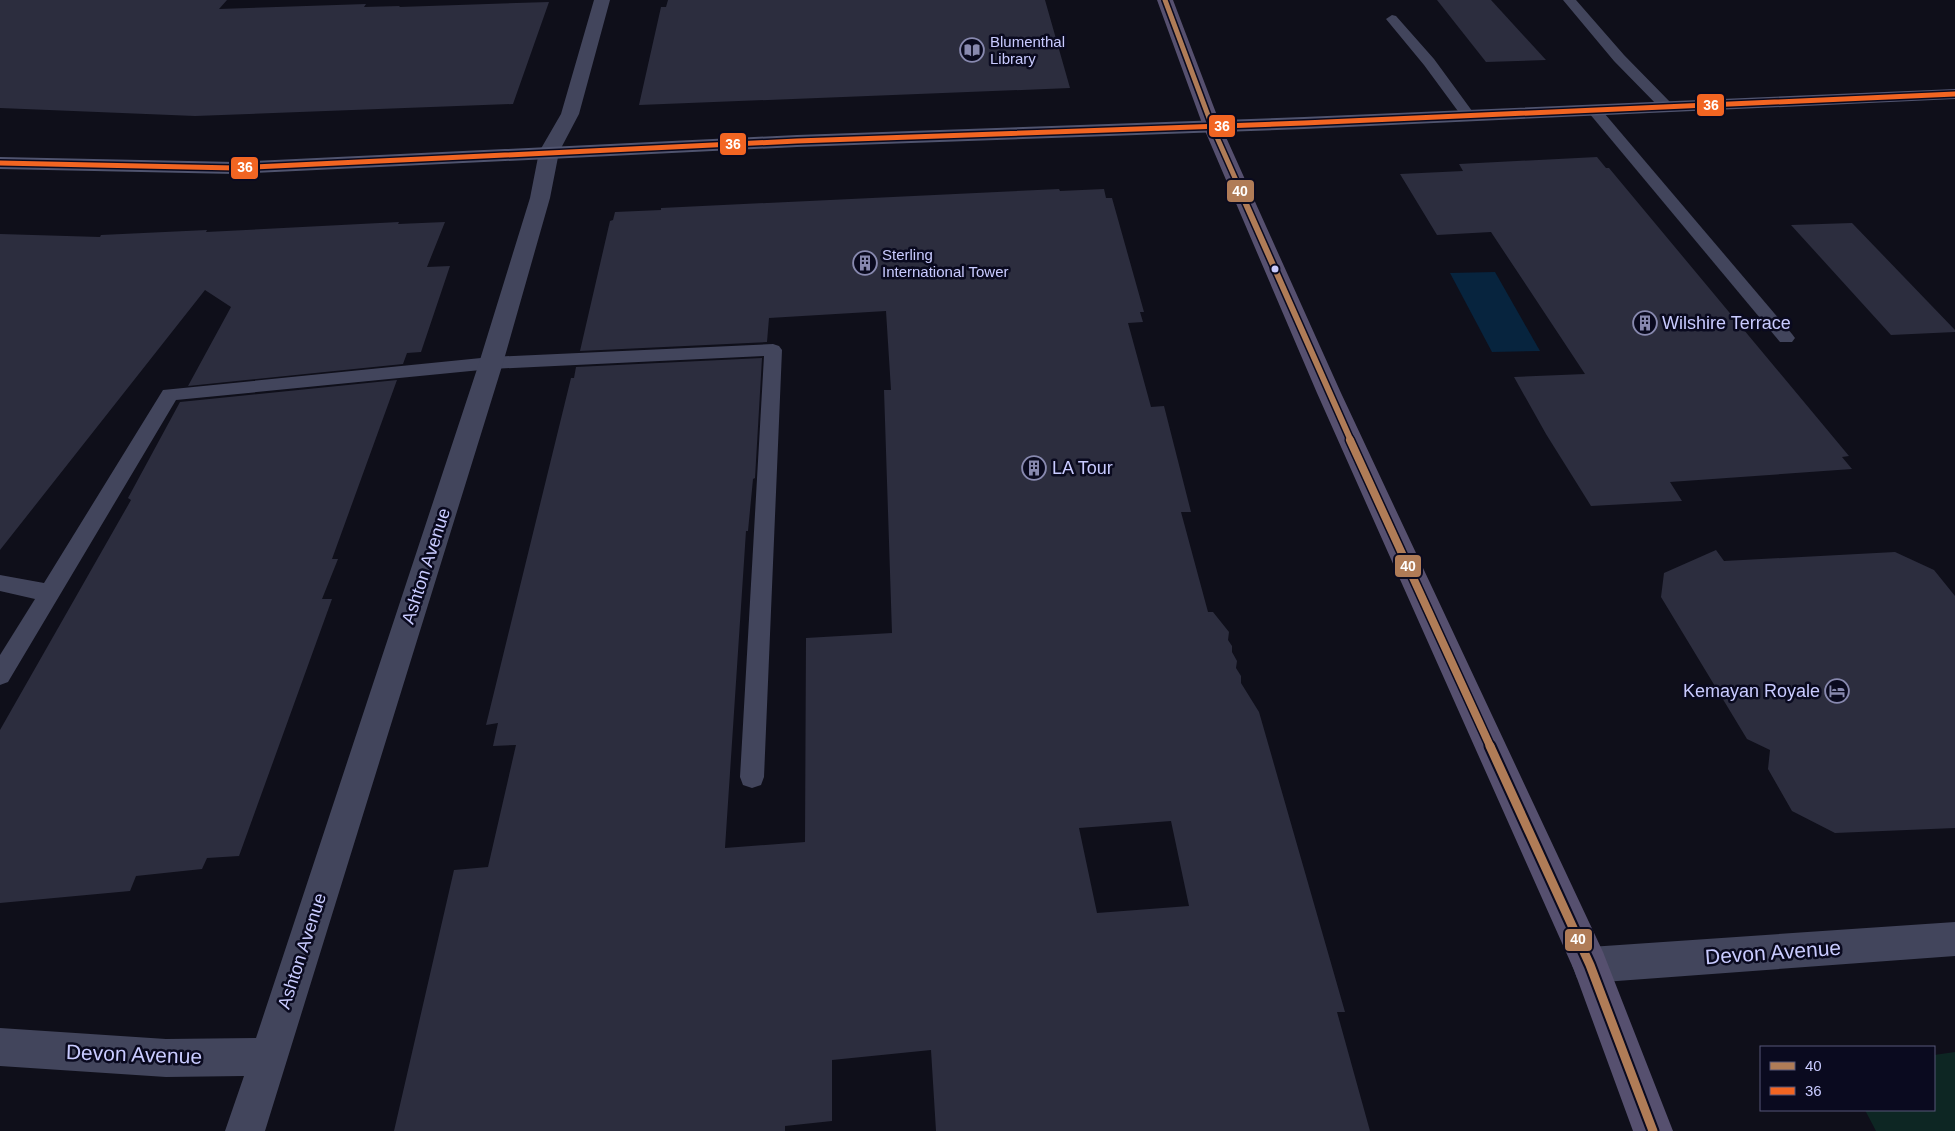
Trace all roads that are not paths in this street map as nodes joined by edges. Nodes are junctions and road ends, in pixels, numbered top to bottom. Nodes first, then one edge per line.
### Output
1 (602, 0) edge
2 (1165, 0) edge
3 (1569, 0) edge
4 (1392, 19) dead end
5 (1955, 94) edge
6 (1666, 106) junction
7 (1594, 110) junction
8 (1468, 115) junction
9 (1212, 126) junction
10 (549, 152) junction
11 (0, 163) edge
12 (1786, 338) dead end
13 (491, 363) junction
14 (0, 584) edge
15 (50, 593) junction
16 (0, 675) edge
17 (752, 777) dead end
18 (1955, 939) edge
19 (1590, 965) junction
20 (0, 1047) edge
21 (268, 1057) junction
22 (244, 1131) edge
23 (1653, 1131) edge

1 - 10 street, Ashton Avenue
2 - 9 main road
3 - 6 lane
4 - 8 lane
5 - 6 main road
6 - 7 main road
7 - 8 main road
7 - 12 lane
8 - 9 main road
9 - 10 main road
9 - 19 main road
10 - 11 main road
10 - 13 street, Ashton Avenue
13 - 15 lane
13 - 17 lane
13 - 21 street, Ashton Avenue
14 - 15 lane
15 - 16 lane
18 - 19 street, Devon Avenue
19 - 23 main road
20 - 21 street, Devon Avenue
21 - 22 street, Ashton Avenue

